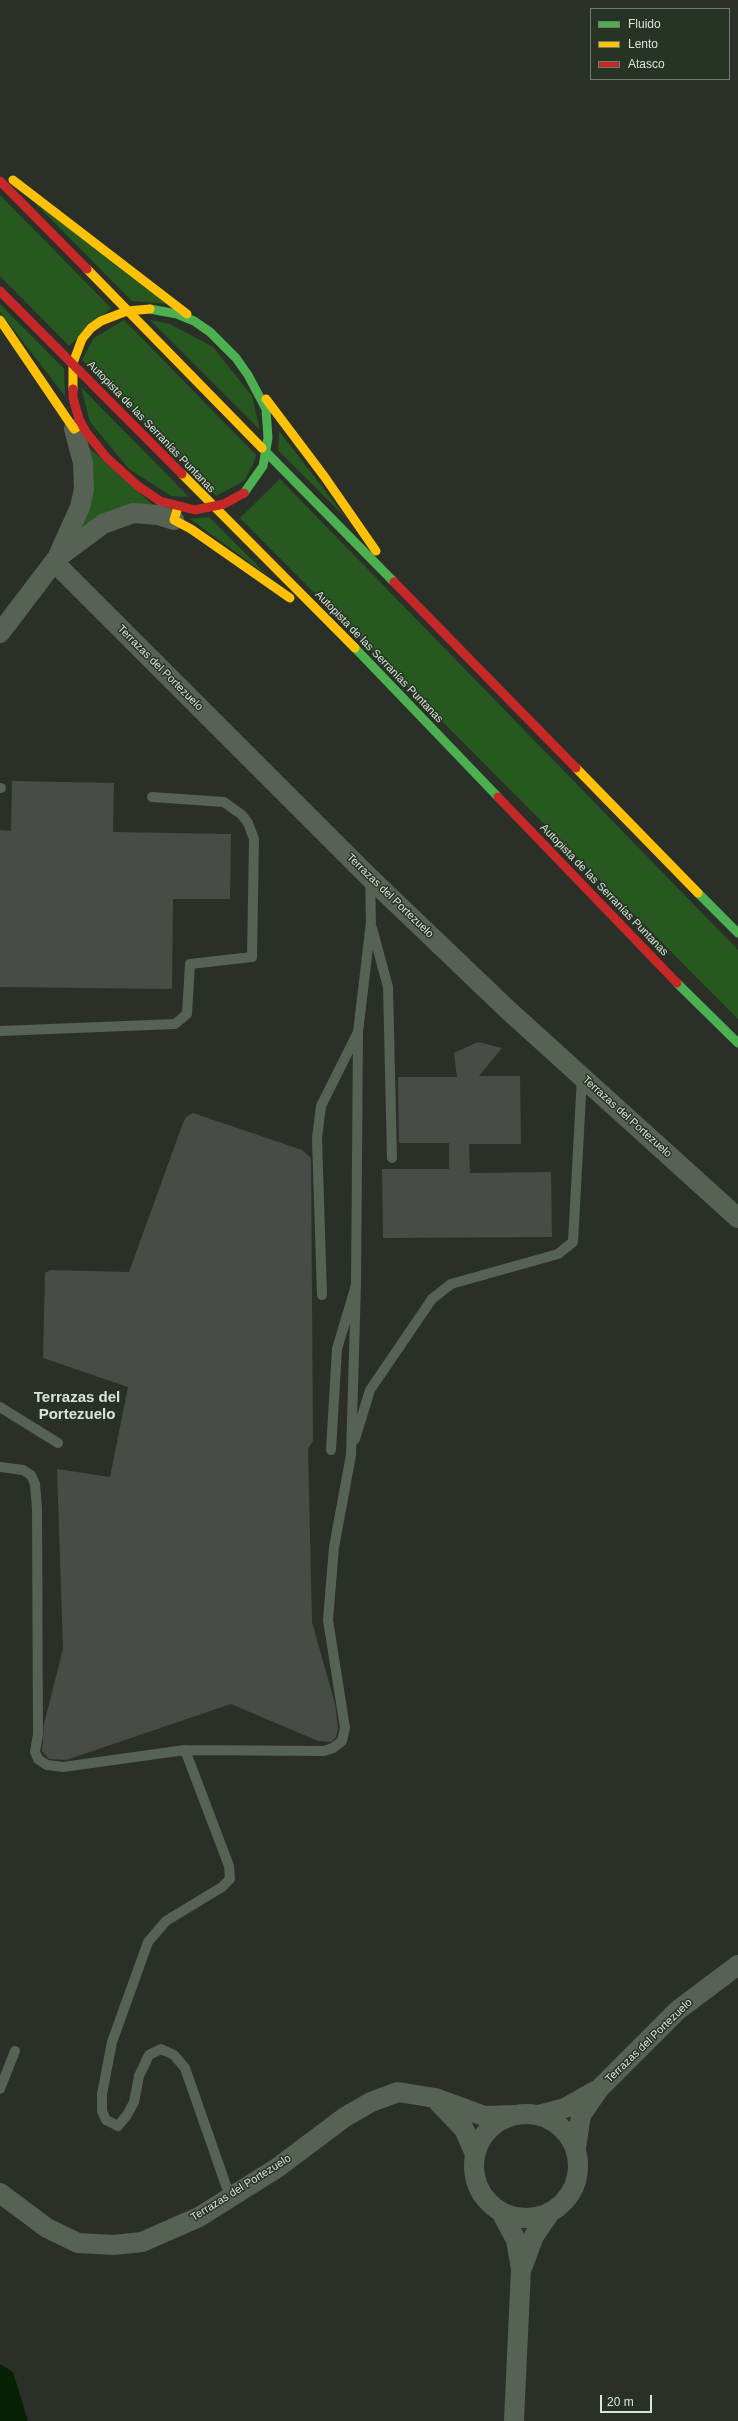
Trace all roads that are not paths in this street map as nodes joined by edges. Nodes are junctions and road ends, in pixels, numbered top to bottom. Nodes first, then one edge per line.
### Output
1 (0, 170) edge
2 (0, 181) edge
3 (0, 291) edge
4 (127, 311) junction
5 (0, 320) edge
6 (210, 332) junction
7 (73, 364) junction
8 (248, 374) junction
9 (78, 427) junction
10 (267, 454) junction
11 (213, 507) junction
12 (176, 514) junction
13 (55, 560) junction
14 (410, 599) junction
15 (0, 633) edge
16 (346, 639) junction
17 (152, 797) dead end
18 (370, 878) junction
19 (371, 922) junction
20 (738, 933) edge
21 (0, 1031) edge
22 (358, 1032) junction
23 (738, 1043) edge
24 (582, 1076) junction
25 (392, 1158) dead end
26 (738, 1218) edge
27 (356, 1285) junction
28 (322, 1295) dead end
29 (0, 1407) edge
30 (58, 1443) dead end
31 (331, 1450) dead end
32 (351, 1455) junction
33 (0, 1467) edge
34 (185, 1750) junction
35 (738, 1965) edge
36 (15, 2051) dead end
37 (0, 2088) edge
38 (599, 2089) junction
39 (435, 2098) junction
40 (515, 2115) junction
41 (539, 2115) junction
42 (576, 2148) junction
43 (475, 2154) junction
44 (0, 2193) edge
45 (230, 2197) junction
46 (500, 2212) junction
47 (549, 2214) junction
48 (521, 2269) junction
49 (514, 2421) edge

1 - 6 highway
2 - 4 highway
3 - 7 highway, Autopista de las Serranías Puntanas
4 - 6 highway
4 - 7 highway
4 - 10 highway
5 - 9 highway
6 - 8 highway
7 - 9 highway
7 - 11 highway, Autopista de las Serranías Puntanas
8 - 10 highway
8 - 14 highway
9 - 12 highway
9 - 13 street
10 - 11 highway
10 - 14 highway
11 - 12 highway
11 - 16 highway, Autopista de las Serranías Puntanas
12 - 13 street
12 - 16 highway
13 - 15 street
13 - 18 street, Terrazas del Portezuelo
14 - 20 highway
16 - 23 highway, Autopista de las Serranías Puntanas
17 - 21 lane
18 - 19 lane
18 - 24 street, Terrazas del Portezuelo
19 - 22 lane
19 - 25 lane
22 - 27 lane
22 - 28 lane
24 - 26 street, Terrazas del Portezuelo
24 - 32 lane
27 - 31 lane
27 - 32 lane
29 - 30 lane
32 - 34 lane
33 - 34 lane
34 - 45 lane
35 - 38 street, Terrazas del Portezuelo
36 - 37 lane
38 - 41 street, Terrazas del Portezuelo
38 - 42 street, Terrazas del Portezuelo
39 - 40 street, Terrazas del Portezuelo
39 - 43 street, Terrazas del Portezuelo
39 - 45 street, Terrazas del Portezuelo
40 - 41 street, Terrazas del Portezuelo
40 - 43 street, Terrazas del Portezuelo
41 - 42 street, Terrazas del Portezuelo
42 - 47 street, Terrazas del Portezuelo
43 - 46 street, Terrazas del Portezuelo
44 - 45 street, Terrazas del Portezuelo
46 - 47 street, Terrazas del Portezuelo
46 - 48 street, Terrazas del Portezuelo
47 - 48 street, Terrazas del Portezuelo
48 - 49 street, Terrazas del Portezuelo

